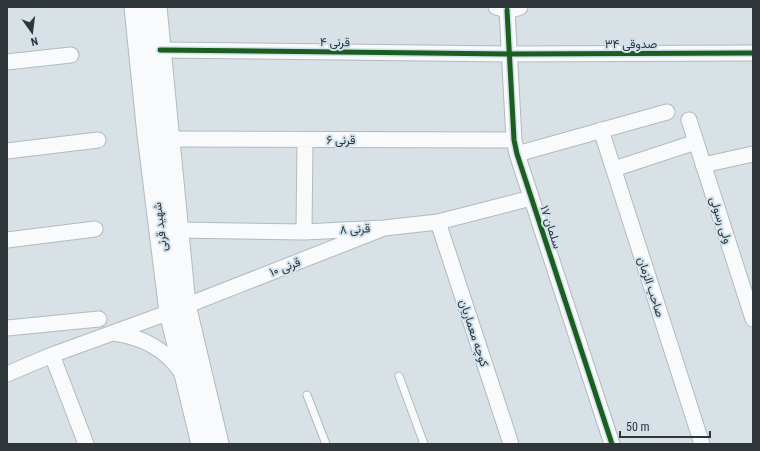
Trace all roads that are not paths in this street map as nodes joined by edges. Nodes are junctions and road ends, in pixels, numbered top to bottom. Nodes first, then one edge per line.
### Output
1 (135, 7) edge
2 (156, 7) edge
3 (508, 8) edge
4 (160, 50) junction
5 (753, 53) edge
6 (509, 54) junction
7 (71, 55) dead end
8 (7, 62) edge
9 (667, 112) dead end
10 (689, 120) dead end
11 (601, 130) junction
12 (168, 139) junction
13 (98, 140) dead end
14 (305, 140) junction
15 (696, 142) junction
16 (515, 147) junction
17 (7, 151) edge
18 (753, 154) edge
19 (703, 165) junction
20 (614, 169) junction
21 (531, 198) junction
22 (438, 222) junction
23 (384, 228) junction
24 (95, 229) dead end
25 (177, 230) junction
26 (304, 232) junction
27 (7, 240) edge
28 (178, 309) junction
29 (99, 319) dead end
30 (753, 319) edge
31 (7, 328) edge
32 (113, 333) junction
33 (52, 355) junction
34 (7, 374) edge
35 (399, 376) dead end
36 (187, 382) junction
37 (307, 395) dead end
38 (86, 444) edge
39 (202, 444) edge
40 (218, 444) edge
41 (326, 444) edge
42 (424, 444) edge
43 (511, 444) edge
44 (612, 444) edge
45 (702, 444) edge

1 - 28 main road, شهید قرنی
2 - 4 main road, شهید قرنی
3 - 6 street, سلمان ۱۷
4 - 6 street, قرنی ۴
4 - 12 main road, شهید قرنی
5 - 6 street, صدوقی ۳۴
6 - 16 street, سلمان ۱۷
7 - 8 street
9 - 11 street, قرنی ۶
10 - 15 street, ولی رسولی
11 - 16 street, قرنی ۶
11 - 20 street, صاحب الزمان
12 - 14 street, قرنی ۶
12 - 25 main road, شهید قرنی
13 - 17 street
14 - 16 street, قرنی ۶
14 - 26 street
15 - 19 street, ولی رسولی
15 - 20 street
16 - 21 street, سلمان ۱۷
18 - 19 street
19 - 30 street, ولی رسولی
20 - 45 street, صاحب الزمان
21 - 22 street, قرنی ۸
21 - 44 street, سلمان ۱۷
22 - 23 street, قرنی ۸
22 - 43 street, کوچه معماریان
23 - 26 street, قرنی ۸
23 - 28 street, قرنی ۱۰
24 - 27 street
25 - 26 street, قرنی ۸
25 - 28 main road, شهید قرنی
28 - 32 street, قرنی ۱۰
28 - 36 main road, شهید قرنی
28 - 40 main road, شهید قرنی
29 - 31 street
32 - 33 street, قرنی ۱۰
32 - 36 street
33 - 34 street, قرنی ۱۰
33 - 38 street
35 - 42 lane
36 - 39 main road, شهید قرنی
37 - 41 lane

